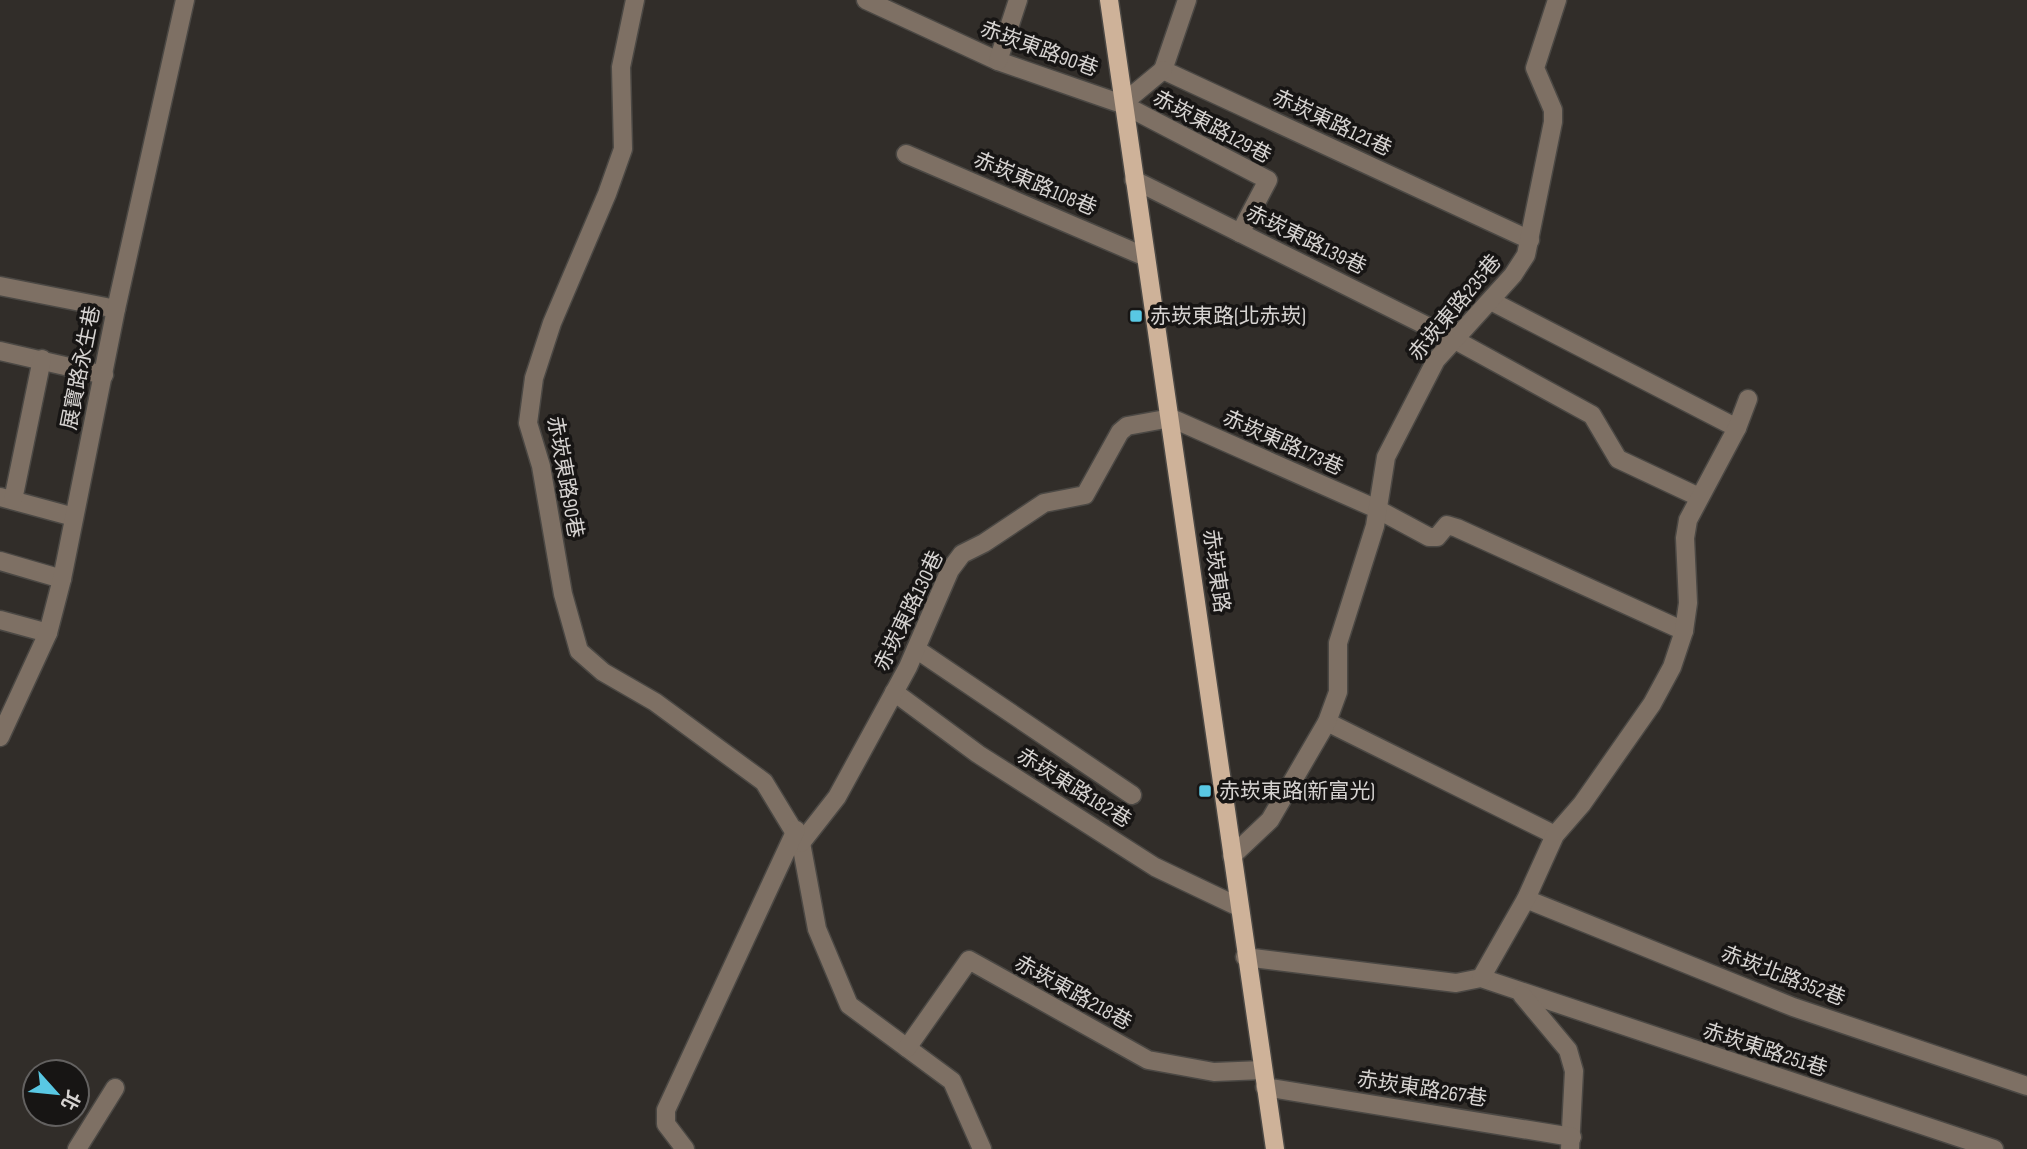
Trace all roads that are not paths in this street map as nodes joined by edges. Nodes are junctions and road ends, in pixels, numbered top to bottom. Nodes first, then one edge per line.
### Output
1 (186, 0) edge
2 (635, 0) edge
3 (866, 0) edge
4 (1018, 0) edge
5 (1109, 0) edge
6 (1187, 0) edge
7 (1557, 0) edge
8 (998, 61) junction
9 (1163, 70) junction
10 (1122, 104) junction
11 (906, 154) dead end
12 (1134, 180) junction
13 (1240, 233) junction
14 (1530, 240) junction
15 (1146, 257) junction
16 (0, 286) edge
17 (1491, 300) junction
18 (116, 309) junction
19 (1457, 341) junction
20 (0, 351) edge
21 (42, 359) junction
22 (104, 374) junction
23 (1748, 399) dead end
24 (1171, 418) junction
25 (1737, 428) junction
26 (1699, 497) junction
27 (6, 498) edge
28 (1377, 509) junction
29 (74, 517) junction
30 (0, 561) edge
31 (62, 579) junction
32 (0, 620) edge
33 (1684, 631) junction
34 (48, 633) junction
35 (916, 649) junction
36 (894, 692) junction
37 (1327, 722) junction
38 (0, 737) edge
39 (1132, 795) dead end
40 (1555, 835) junction
41 (798, 837) junction
42 (1232, 856) junction
43 (1526, 899) junction
44 (1239, 907) junction
45 (1245, 957) junction
46 (1480, 978) junction
47 (1521, 994) junction
48 (907, 1048) junction
49 (1264, 1078) junction
50 (2027, 1086) edge
51 (115, 1088) dead end
52 (1571, 1143) edge
53 (77, 1149) edge
54 (685, 1149) edge
55 (982, 1149) edge
56 (1275, 1149) edge
57 (1994, 1149) edge

1 - 18 street, 展寶路永生巷
2 - 41 street, 赤崁東路90巷
3 - 8 street, 赤崁東路90巷
4 - 8 street
5 - 10 main road, 赤崁東路
6 - 9 street
7 - 14 street, 赤崁東路235巷
8 - 10 street, 赤崁東路90巷
9 - 10 street
9 - 14 street, 赤崁東路121巷
10 - 12 main road, 赤崁東路
10 - 13 street, 赤崁東路129巷
11 - 15 street, 赤崁東路108巷
12 - 13 street, 赤崁東路139巷
12 - 15 main road, 赤崁東路
13 - 19 street, 赤崁東路139巷
14 - 17 street, 赤崁東路235巷
15 - 24 main road, 赤崁東路
16 - 18 street
17 - 19 street, 赤崁東路235巷
17 - 25 street
18 - 22 street, 展寶路永生巷
19 - 26 street, 赤崁東路139巷
19 - 28 street, 赤崁東路235巷
20 - 21 street
21 - 22 street
21 - 27 street
22 - 29 street, 展寶路永生巷
23 - 25 street
24 - 28 street, 赤崁東路173巷
24 - 35 street, 赤崁東路130巷
24 - 42 main road, 赤崁東路
25 - 26 street
26 - 33 street
27 - 29 street
28 - 33 street, 赤崁東路173巷
28 - 37 street, 赤崁東路235巷
29 - 31 street, 展寶路永生巷
30 - 31 street
31 - 34 street, 展寶路永生巷
32 - 34 street
33 - 40 street
34 - 38 street, 展寶路永生巷
35 - 36 street, 赤崁東路130巷
35 - 39 street, 赤崁東路182巷
36 - 41 street, 赤崁東路130巷
36 - 44 street, 赤崁東路182巷
37 - 40 street
37 - 42 street, 赤崁東路235巷
40 - 43 street
41 - 48 street
41 - 54 street, 赤崁東路130巷
42 - 44 main road, 赤崁東路
43 - 46 street
43 - 50 street, 赤崁北路352巷
44 - 45 main road, 赤崁東路
45 - 46 street, 赤崁東路251巷
45 - 49 main road, 赤崁東路
46 - 47 street, 赤崁東路251巷
47 - 52 street, 赤崁東路251巷
47 - 57 street, 赤崁東路251巷
48 - 49 street, 赤崁東路218巷
48 - 55 street
49 - 52 street, 赤崁東路267巷
49 - 56 main road, 赤崁東路
51 - 53 street

